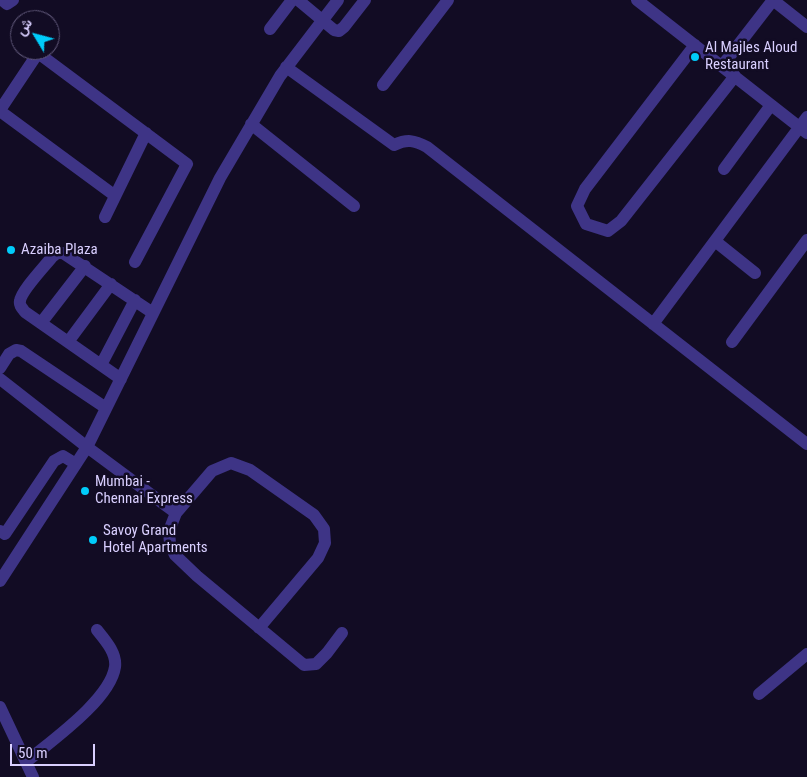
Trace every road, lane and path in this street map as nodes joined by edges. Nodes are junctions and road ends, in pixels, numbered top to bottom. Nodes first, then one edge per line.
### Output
1 (292, 0) edge
2 (298, 0) edge
3 (338, 0) edge
4 (365, 0) edge
5 (448, 0) edge
6 (637, 0) edge
7 (773, 0) edge
8 (322, 20) junction
9 (807, 27) edge
10 (270, 28) dead end
11 (695, 45) junction
12 (722, 66) junction
13 (286, 67) junction
14 (735, 76) junction
15 (383, 84) dead end
16 (771, 105) junction
17 (0, 110) edge
18 (251, 124) junction
19 (804, 125) edge
20 (146, 133) junction
21 (724, 169) dead end
22 (114, 195) junction
23 (354, 206) dead end
24 (105, 217) dead end
25 (807, 240) edge
26 (715, 241) junction
27 (134, 262) dead end
28 (85, 266) junction
29 (756, 273) dead end
30 (111, 284) junction
31 (135, 300) junction
32 (153, 313) junction
33 (41, 323) junction
34 (653, 324) junction
35 (68, 342) junction
36 (732, 342) dead end
37 (101, 365) junction
38 (0, 368) edge
39 (121, 378) junction
40 (0, 379) edge
41 (106, 408) junction
42 (807, 444) edge
43 (87, 448) junction
44 (76, 464) junction
45 (176, 513) junction
46 (0, 531) edge
47 (0, 581) edge
48 (259, 628) junction
49 (97, 630) dead end
50 (342, 632) dead end
51 (807, 654) edge
52 (759, 694) dead end
53 (0, 707) edge
54 (26, 762) junction
55 (33, 777) edge

1 - 10 street
2 - 8 street
3 - 8 street
4 - 8 street
5 - 15 street
6 - 11 street
7 - 9 street
7 - 12 street
8 - 13 street
11 - 12 street
11 - 14 street
12 - 14 street
13 - 18 street
13 - 34 street
14 - 16 street
16 - 19 street
16 - 21 street
17 - 20 street
17 - 22 street
18 - 23 street
18 - 32 street
19 - 26 street
20 - 22 street
20 - 27 street
22 - 24 street
25 - 36 street
26 - 29 street
26 - 34 street
28 - 30 street
28 - 33 street
28 - 33 street
30 - 31 street
30 - 35 street
31 - 32 street
31 - 37 street
32 - 39 street
33 - 35 street
34 - 42 street
35 - 37 street
37 - 39 street
38 - 41 street
39 - 41 street
40 - 43 street
41 - 43 street
43 - 44 street
43 - 45 street
44 - 46 street
44 - 47 street
45 - 48 street
45 - 48 street
48 - 50 street
49 - 54 street
51 - 52 street
53 - 54 street
54 - 55 street

